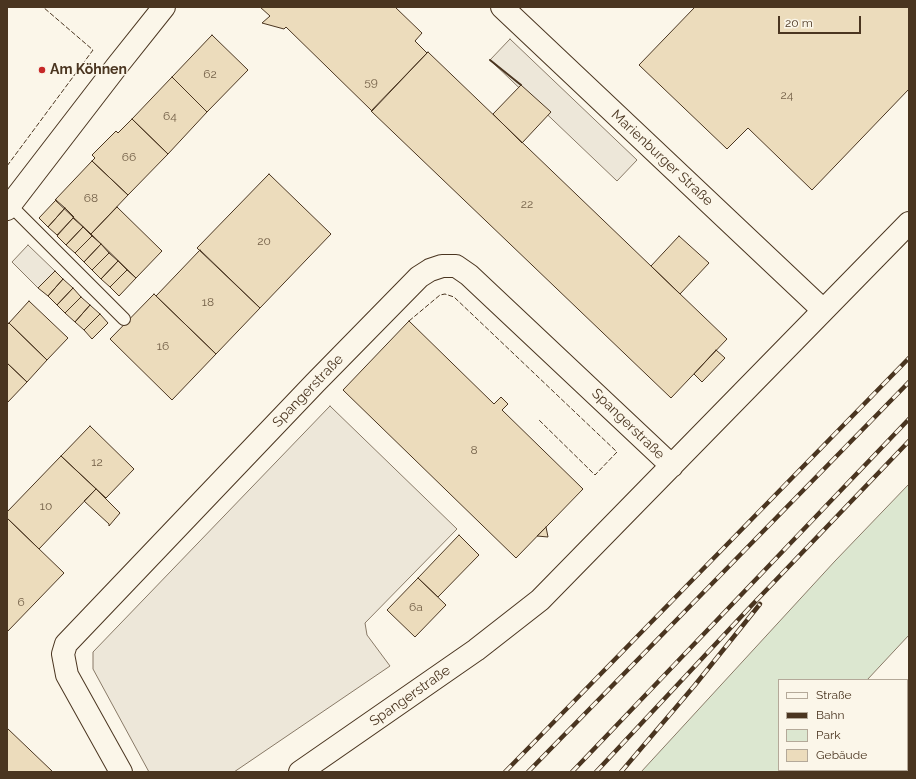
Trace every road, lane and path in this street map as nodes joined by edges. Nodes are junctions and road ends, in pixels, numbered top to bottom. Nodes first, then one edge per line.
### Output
1 (164, 7) edge
2 (502, 7) edge
3 (9, 207) edge
4 (909, 223) edge
5 (823, 310) junction
6 (124, 319) dead end
7 (672, 466) junction
8 (121, 772) edge
9 (300, 772) edge

1 - 3 street
2 - 5 street, Marienburger Straße
3 - 6 lane
4 - 5 street, Spangerstraße
5 - 7 street, Spangerstraße
7 - 8 street, Spangerstraße
7 - 9 street, Spangerstraße

